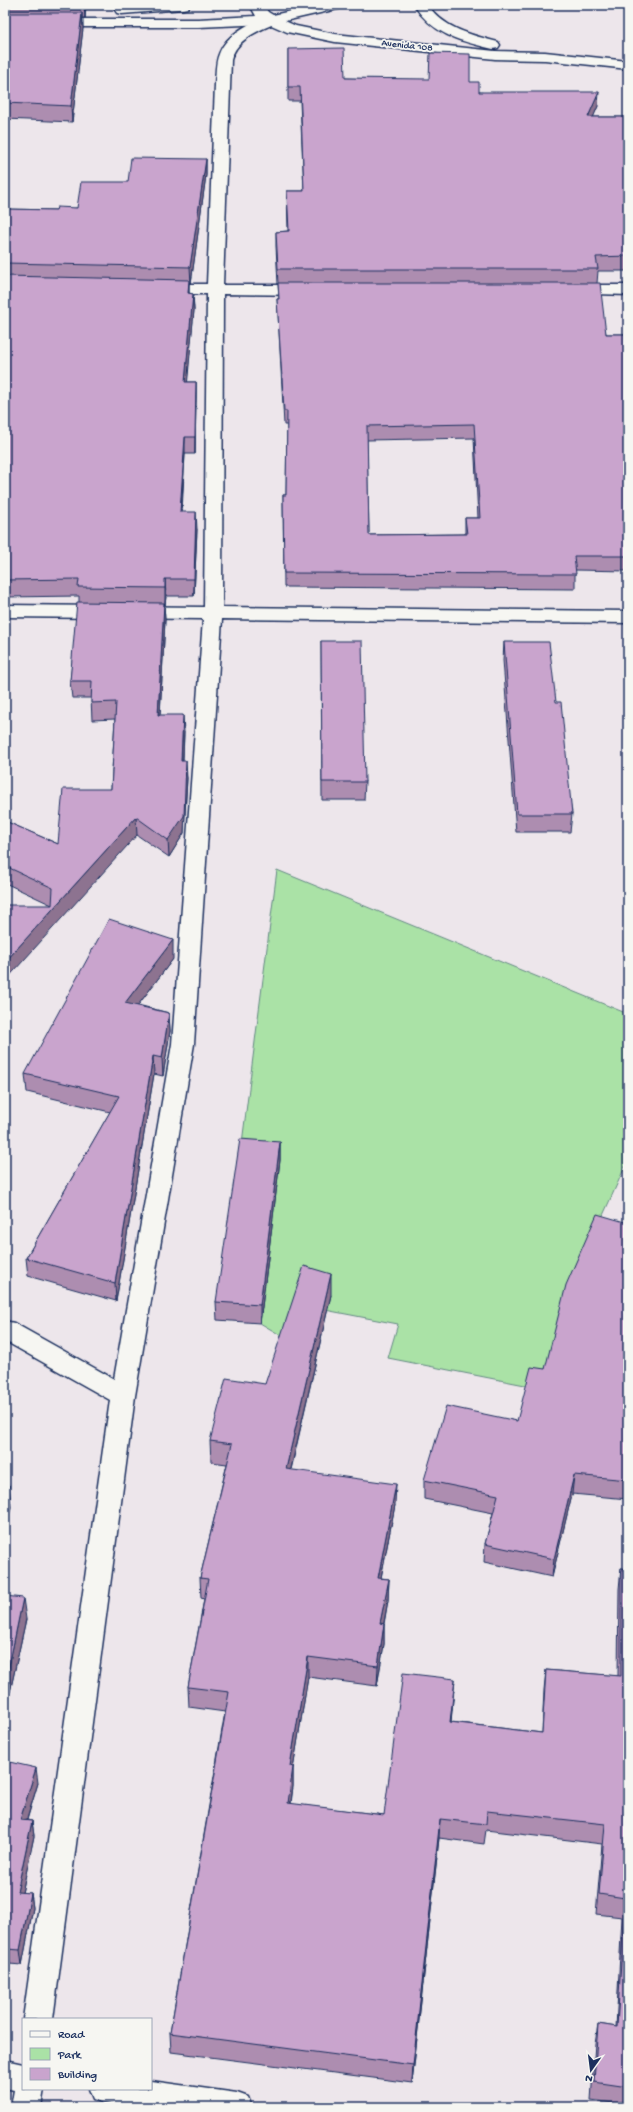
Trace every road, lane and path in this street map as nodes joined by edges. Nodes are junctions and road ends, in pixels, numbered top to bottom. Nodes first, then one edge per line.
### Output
1 (183, 5) edge
2 (337, 5) edge
3 (421, 5) edge
4 (264, 12) edge
5 (5, 13) edge
6 (5, 23) edge
7 (545, 56) junction
8 (628, 65) edge
9 (145, 289) edge
10 (215, 290) junction
11 (326, 290) edge
12 (556, 290) edge
13 (628, 290) edge
14 (5, 611) edge
15 (213, 612) junction
16 (628, 617) edge
17 (5, 1330) edge
18 (124, 1396) junction
19 (38, 2018) edge
20 (5, 2074) edge
21 (22, 2078) edge
22 (29, 2090) edge
23 (111, 2090) edge
24 (26, 2107) edge
25 (237, 2107) edge

1 - 5 street
2 - 4 street, Avenida 108
3 - 7 street, Avenida 108
4 - 6 street, Avenida 108
4 - 7 street, Avenida 108
4 - 10 street
7 - 8 street, Avenida 108
9 - 10 street
10 - 11 street
10 - 15 street
12 - 13 street
14 - 15 street
15 - 16 street
15 - 18 street
17 - 18 street
18 - 19 street
20 - 21 street
22 - 24 street
23 - 25 street

